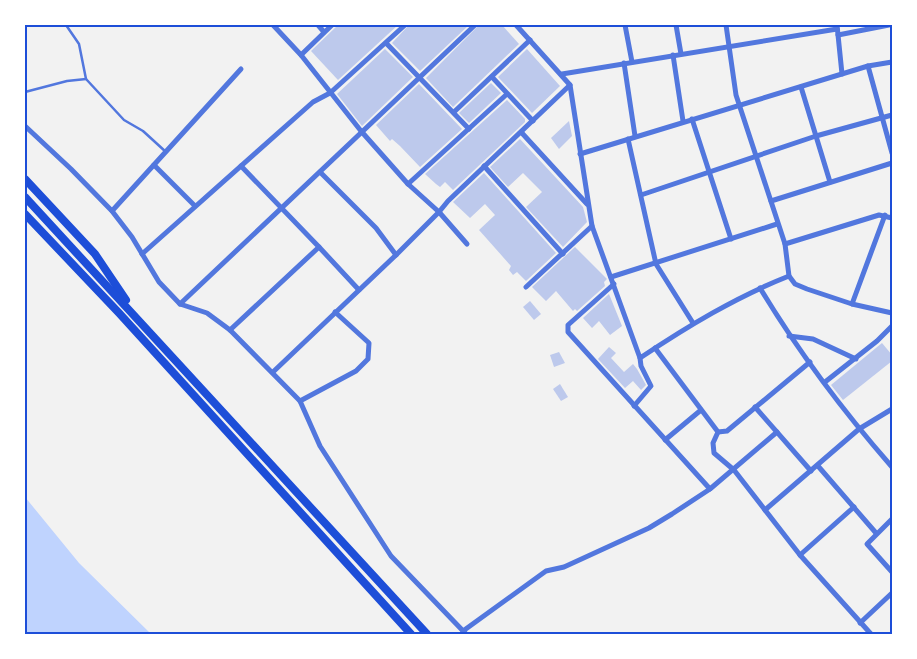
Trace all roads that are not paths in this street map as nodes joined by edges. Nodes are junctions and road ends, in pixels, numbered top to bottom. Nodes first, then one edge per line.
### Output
1 (66, 25) edge
2 (273, 25) edge
3 (318, 25) edge
4 (332, 25) edge
5 (405, 25) edge
6 (475, 25) edge
7 (516, 25) edge
8 (625, 25) edge
9 (676, 25) edge
10 (726, 25) edge
11 (888, 25) edge
12 (837, 30) edge
13 (324, 32) junction
14 (530, 40) junction
15 (386, 43) junction
16 (730, 47) junction
17 (681, 54) junction
18 (301, 55) junction
19 (673, 55) junction
20 (632, 62) junction
21 (889, 62) edge
22 (624, 63) junction
23 (868, 66) junction
24 (241, 69) dead end
25 (562, 74) junction
26 (842, 74) junction
27 (419, 76) junction
28 (492, 77) junction
29 (86, 79) junction
30 (570, 85) junction
31 (801, 87) junction
32 (25, 92) edge
33 (330, 93) junction
34 (507, 94) junction
35 (740, 106) junction
36 (454, 112) junction
37 (892, 115) edge
38 (883, 117) junction
39 (692, 118) junction
40 (533, 121) junction
41 (682, 122) junction
42 (25, 126) edge
43 (469, 128) junction
44 (361, 131) junction
45 (521, 132) junction
46 (636, 136) junction
47 (816, 136) junction
48 (628, 139) junction
49 (166, 152) junction
50 (892, 153) edge
51 (580, 154) junction
52 (757, 157) junction
53 (892, 163) edge
54 (154, 165) junction
55 (241, 166) junction
56 (484, 166) junction
57 (320, 172) junction
58 (710, 172) junction
59 (25, 179) edge
60 (830, 182) junction
61 (408, 184) junction
62 (641, 195) junction
63 (25, 197) edge
64 (771, 201) junction
65 (587, 204) junction
66 (195, 206) junction
67 (282, 209) junction
68 (112, 211) junction
69 (439, 212) junction
70 (25, 214) edge
71 (885, 215) junction
72 (892, 218) edge
73 (778, 224) junction
74 (592, 226) junction
75 (731, 240) junction
76 (467, 244) dead end
77 (785, 244) junction
78 (319, 248) junction
79 (142, 254) junction
80 (563, 254) junction
81 (396, 255) junction
82 (656, 264) junction
83 (789, 276) junction
84 (612, 277) junction
85 (614, 284) junction
86 (526, 287) dead end
87 (760, 288) junction
88 (359, 290) junction
89 (180, 304) junction
90 (852, 304) junction
91 (130, 308) junction
92 (336, 312) junction
93 (892, 313) edge
94 (692, 323) junction
95 (892, 326) edge
96 (230, 330) junction
97 (790, 336) junction
98 (655, 348) junction
99 (640, 358) junction
100 (856, 359) junction
101 (810, 362) junction
102 (273, 372) junction
103 (825, 382) junction
104 (300, 401) junction
105 (634, 406) junction
106 (755, 407) junction
107 (892, 409) edge
108 (702, 410) junction
109 (859, 429) junction
110 (718, 432) junction
111 (776, 432) junction
112 (665, 440) junction
113 (818, 466) junction
114 (892, 467) edge
115 (734, 470) junction
116 (811, 472) junction
117 (710, 489) junction
118 (854, 507) junction
119 (765, 510) junction
120 (892, 519) edge
121 (876, 533) junction
122 (800, 555) junction
123 (892, 572) edge
124 (892, 593) edge
125 (860, 623) junction
126 (464, 632) edge
127 (411, 634) edge
128 (427, 634) edge
129 (871, 634) edge

1 - 29 lane
2 - 18 street
3 - 13 street
4 - 13 street
5 - 15 street
6 - 27 street
7 - 14 street
8 - 20 street
9 - 17 street
10 - 16 street
11 - 12 street
12 - 16 street
12 - 26 street
13 - 18 street
14 - 25 street
14 - 28 street
15 - 27 street
15 - 33 street
16 - 17 street
16 - 35 street
17 - 19 street
18 - 33 street
19 - 20 street
19 - 41 street
20 - 22 street
21 - 23 street
22 - 25 street
22 - 46 street
23 - 26 street
23 - 38 street
24 - 49 street
25 - 30 street
26 - 31 street
27 - 36 street
27 - 44 street
28 - 34 street
28 - 36 street
29 - 32 lane
29 - 49 lane
30 - 40 street
30 - 51 street
31 - 35 street
31 - 47 street
33 - 44 street
33 - 55 street
34 - 40 street
34 - 43 street
35 - 39 street
35 - 52 street
36 - 43 street
37 - 38 street
38 - 47 street
38 - 50 street
39 - 41 street
39 - 58 street
40 - 45 street
41 - 46 street
42 - 68 street
43 - 61 street
44 - 57 street
44 - 61 street
45 - 56 street
45 - 65 street
46 - 48 street
47 - 52 street
47 - 60 street
48 - 51 street
48 - 62 street
49 - 54 street
51 - 65 street
52 - 58 street
52 - 64 street
53 - 60 street
54 - 66 street
54 - 68 street
55 - 66 street
55 - 67 street
56 - 69 street
56 - 80 street
57 - 67 street
57 - 81 street
58 - 62 street
58 - 75 street
59 - 91 highway
60 - 64 street
61 - 69 street
62 - 82 street
63 - 91 highway
64 - 73 street
65 - 74 street
66 - 79 street
67 - 78 street
67 - 89 street
68 - 79 street
69 - 76 street
69 - 81 street
70 - 127 highway
71 - 72 street
71 - 77 street
71 - 90 street
73 - 75 street
73 - 77 street
74 - 80 street
74 - 84 street
75 - 82 street
77 - 83 street
78 - 88 street
78 - 96 street
79 - 89 street
80 - 86 street
81 - 88 street
82 - 84 street
82 - 94 street
83 - 87 street
83 - 90 street
84 - 85 street
85 - 99 street
85 - 105 street
87 - 94 street
87 - 97 street
88 - 92 street
89 - 96 street
90 - 93 street
91 - 128 highway
92 - 102 street
92 - 104 street
94 - 98 street
95 - 100 street
96 - 102 street
97 - 100 street
97 - 101 street
98 - 99 street
98 - 108 street
99 - 105 street
100 - 103 street
101 - 103 street
101 - 106 street
102 - 104 street
103 - 109 street
104 - 126 street
105 - 112 street
106 - 110 street
106 - 111 street
107 - 109 street
108 - 110 street
108 - 112 street
109 - 113 street
109 - 114 street
110 - 115 street
111 - 115 street
111 - 116 street
112 - 117 street
113 - 116 street
113 - 118 street
115 - 117 street
115 - 119 street
116 - 119 street
117 - 126 street
118 - 121 street
118 - 122 street
119 - 122 street
120 - 121 street
121 - 123 street
122 - 125 street
124 - 125 street
125 - 129 street

